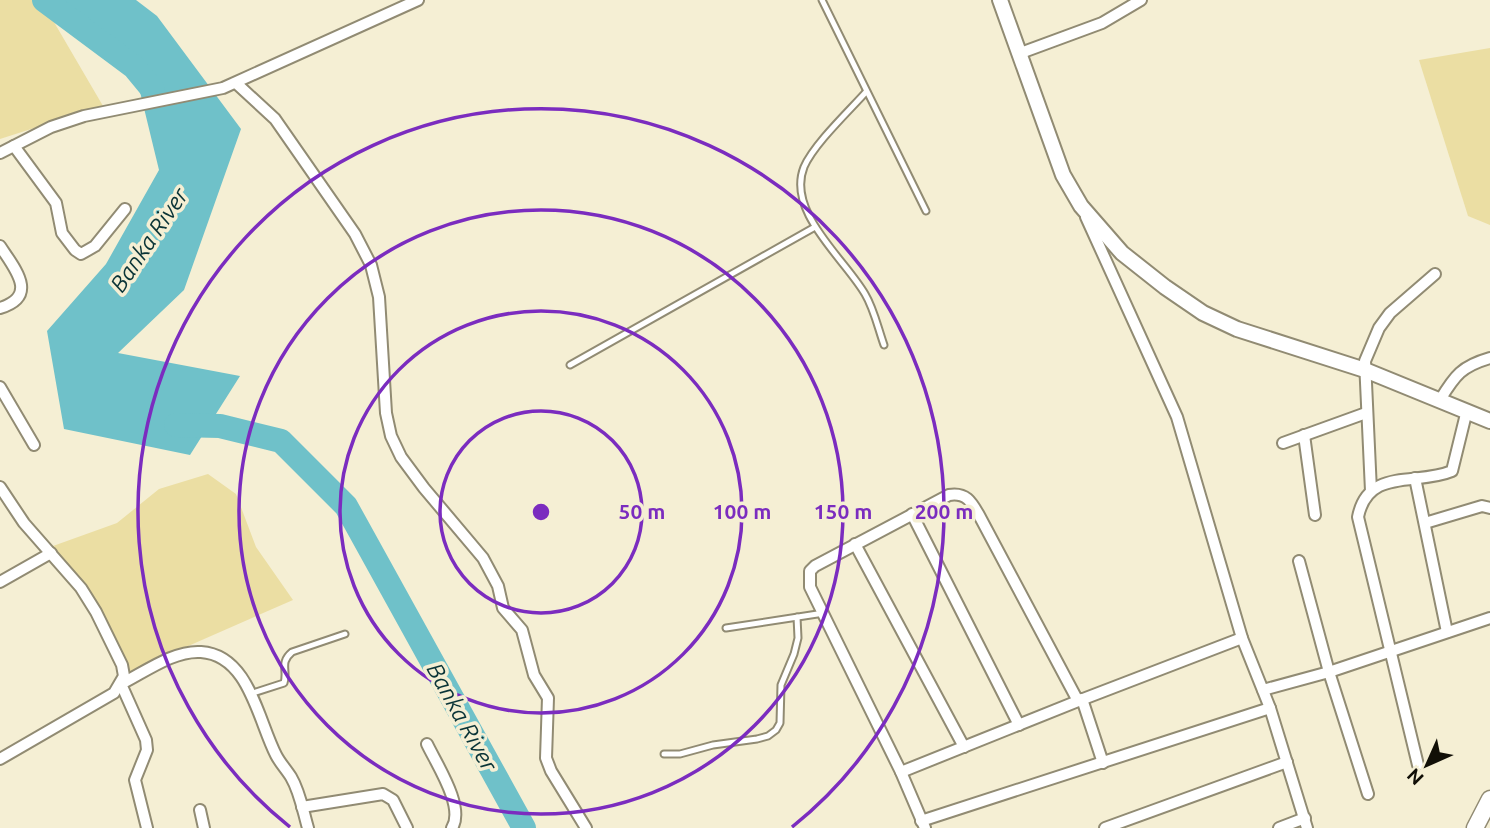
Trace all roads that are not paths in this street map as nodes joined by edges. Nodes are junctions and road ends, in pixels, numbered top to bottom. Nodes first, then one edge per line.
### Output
1 (418, 0) edge
2 (822, 0) edge
3 (1000, 0) edge
4 (1141, 0) edge
5 (1018, 54) junction
6 (236, 83) junction
7 (866, 92) junction
8 (15, 146) junction
9 (0, 153) edge
10 (1081, 206) junction
11 (125, 209) dead end
12 (926, 211) dead end
13 (814, 227) junction
14 (0, 246) edge
15 (1434, 274) dead end
16 (0, 308) edge
17 (884, 345) dead end
18 (1490, 358) edge
19 (570, 365) dead end
20 (1365, 370) junction
21 (0, 387) edge
22 (1440, 400) junction
23 (1466, 410) junction
24 (1366, 413) junction
25 (1490, 421) edge
26 (1304, 435) junction
27 (1283, 443) dead end
28 (34, 445) dead end
29 (1415, 478) junction
30 (0, 487) edge
31 (1371, 491) junction
32 (1490, 508) edge
33 (912, 514) junction
34 (1315, 515) dead end
35 (1425, 523) junction
36 (855, 544) junction
37 (51, 553) junction
38 (1299, 561) dead end
39 (0, 582) edge
40 (824, 612) junction
41 (797, 617) junction
42 (1490, 618) edge
43 (726, 628) dead end
44 (1447, 632) junction
45 (345, 634) dead end
46 (1242, 638) junction
47 (1390, 651) junction
48 (1329, 672) junction
49 (121, 684) junction
50 (1262, 690) junction
51 (250, 694) junction
52 (1080, 700) junction
53 (1270, 708) junction
54 (1019, 725) junction
55 (426, 744) dead end
56 (964, 747) junction
57 (664, 754) dead end
58 (0, 759) edge
59 (1287, 762) junction
60 (1103, 763) junction
61 (1418, 765) dead end
62 (901, 772) junction
63 (1368, 794) dead end
64 (1490, 799) edge
65 (302, 807) junction
66 (200, 810) dead end
67 (1306, 823) edge
68 (923, 824) edge
69 (147, 828) edge
70 (204, 828) edge
71 (308, 828) edge
72 (407, 828) edge
73 (452, 828) edge
74 (586, 828) edge
75 (1105, 828) edge
76 (1279, 828) edge
77 (1475, 828) edge

1 - 6 street
2 - 7 lane
3 - 5 street
4 - 5 street
5 - 10 street
6 - 8 street
6 - 74 street
7 - 12 lane
7 - 13 lane
8 - 9 street
8 - 11 street
10 - 20 street
10 - 46 street
13 - 17 lane
13 - 19 lane
14 - 16 street
15 - 20 street
18 - 22 street
20 - 22 street
20 - 24 street
21 - 28 street
22 - 23 street
23 - 25 street
23 - 29 street
24 - 26 street
24 - 31 street
26 - 27 street
26 - 34 street
29 - 31 street
29 - 35 street
30 - 37 street
31 - 47 street
32 - 35 street
33 - 36 street
33 - 52 street
33 - 54 street
35 - 44 street
36 - 40 street
36 - 56 street
37 - 39 street
37 - 49 street
38 - 48 street
40 - 41 lane
40 - 62 street
41 - 43 lane
41 - 57 lane
42 - 44 street
44 - 47 street
45 - 51 lane
46 - 50 street
46 - 52 street
47 - 48 street
47 - 61 street
48 - 50 street
48 - 63 street
49 - 51 street
49 - 58 street
49 - 69 street
50 - 53 street
51 - 65 street
52 - 54 street
52 - 60 street
53 - 59 street
53 - 60 street
54 - 56 street
55 - 73 street
56 - 62 street
59 - 67 street
59 - 75 street
60 - 68 street
62 - 68 street
64 - 77 main road
65 - 71 street
65 - 72 street
66 - 70 street
67 - 76 street

